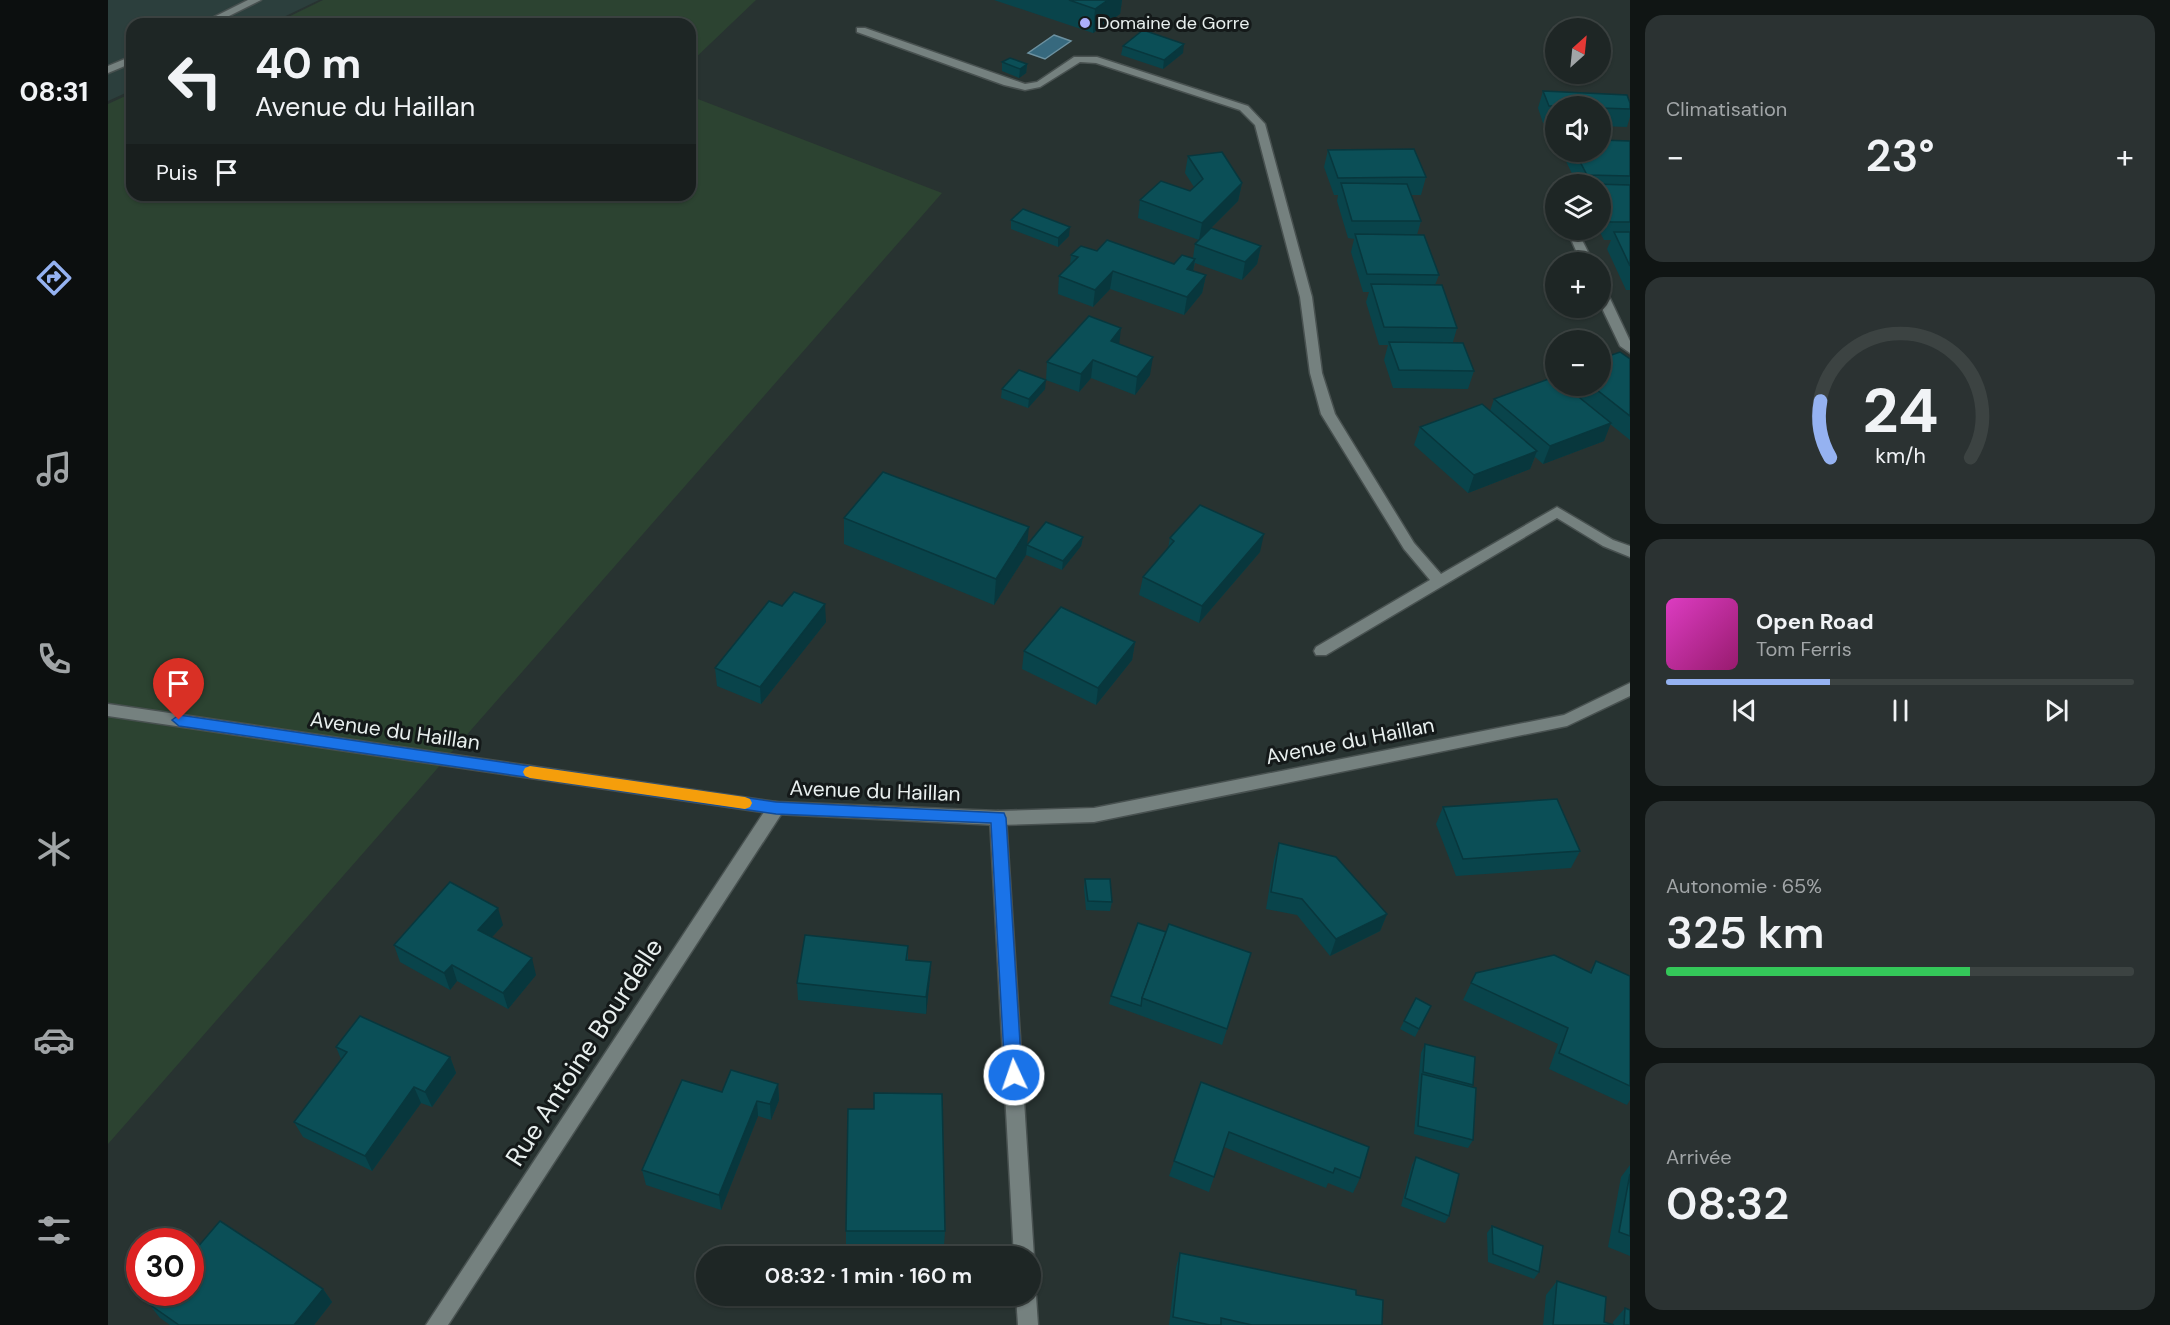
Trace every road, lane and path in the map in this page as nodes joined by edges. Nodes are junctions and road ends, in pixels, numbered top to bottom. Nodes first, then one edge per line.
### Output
1 (256, 0) edge
2 (218, 18) edge
3 (861, 30) dead end
4 (126, 62) edge
5 (108, 70) edge
6 (1611, 314) edge
7 (1630, 349) edge
8 (1630, 552) edge
9 (1439, 581) junction
10 (1321, 651) dead end
11 (1630, 689) edge
12 (108, 710) edge
13 (776, 808) junction
14 (998, 818) junction
15 (1023, 1246) edge
16 (1027, 1306) edge
17 (436, 1325) edge
18 (1028, 1325) edge

1 - 2 street
3 - 9 street
4 - 5 street
6 - 7 street
8 - 9 street
9 - 10 street
11 - 14 street, Avenue du Haillan
12 - 13 street, Avenue du Haillan
13 - 14 street, Avenue du Haillan
13 - 17 street, Rue Antoine Bourdelle
14 - 15 street
16 - 18 street

